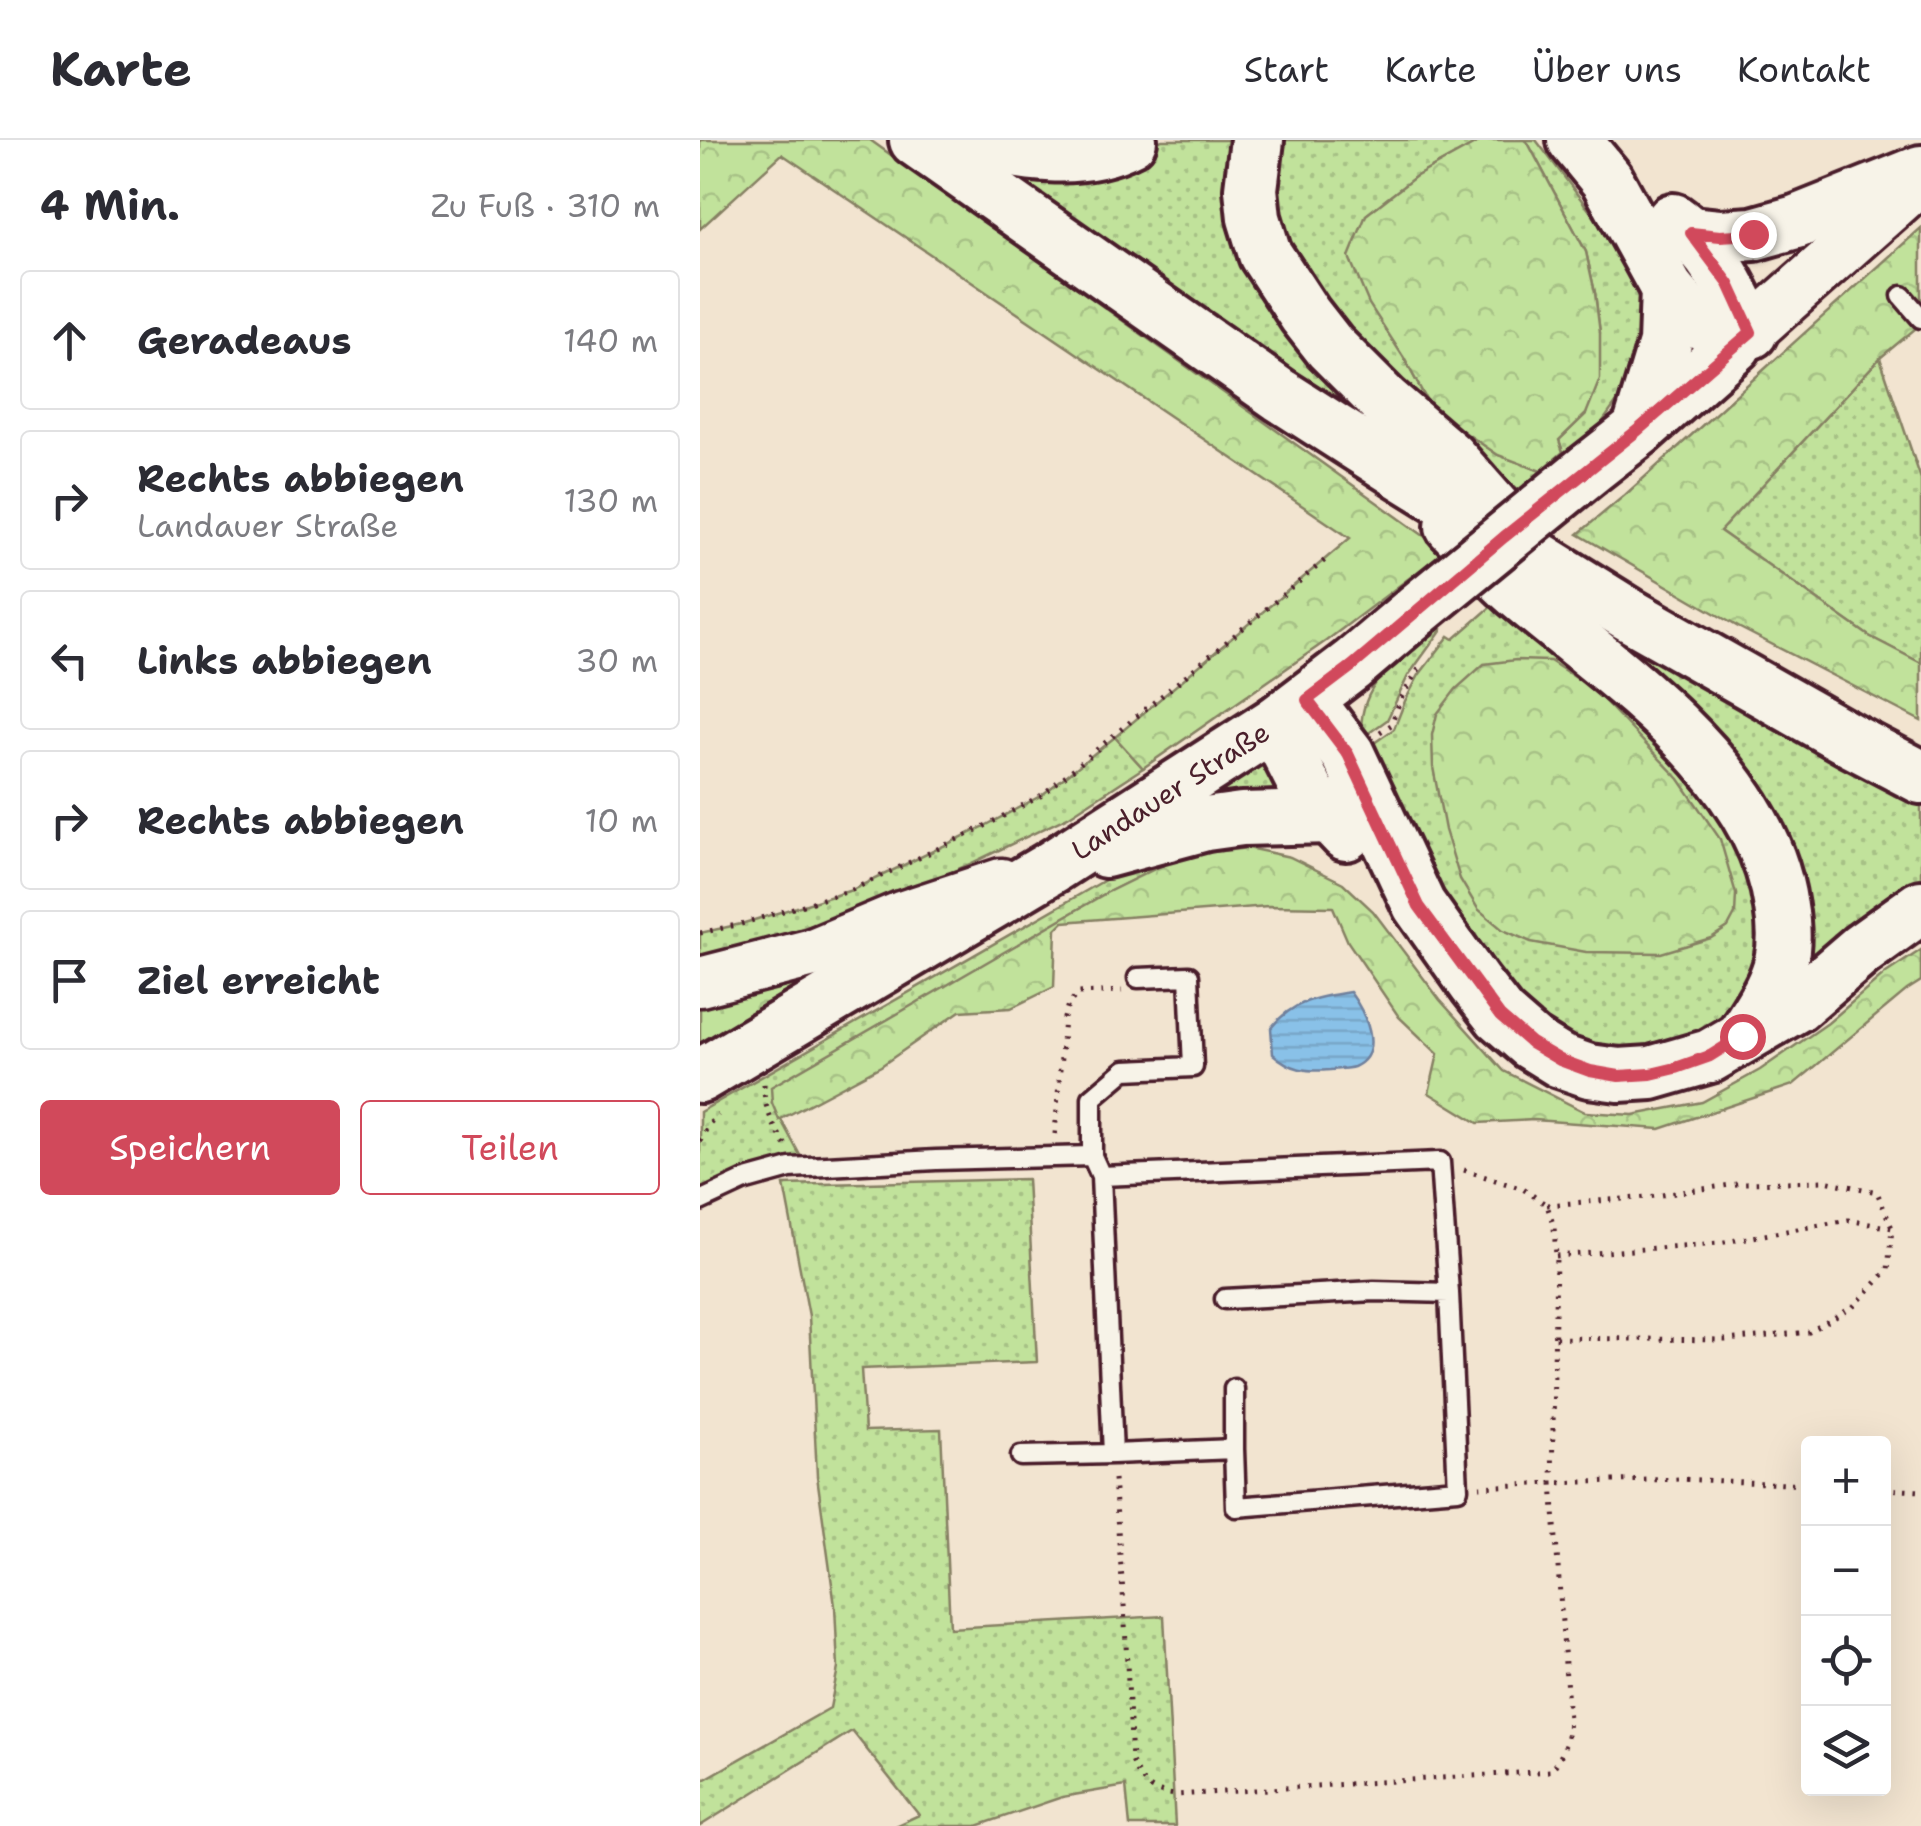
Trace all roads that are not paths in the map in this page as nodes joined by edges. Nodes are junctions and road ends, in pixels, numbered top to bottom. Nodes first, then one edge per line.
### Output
1 (916, 140) edge
2 (970, 140) edge
3 (1130, 140) edge
4 (1257, 140) edge
5 (1574, 140) edge
6 (1921, 172) edge
7 (1607, 180) junction
8 (1921, 180) edge
9 (1691, 233) junction
10 (1668, 289) junction
11 (1902, 296) dead end
12 (1921, 318) edge
13 (1743, 339) junction
14 (1638, 430) junction
15 (1400, 472) junction
16 (1535, 554) junction
17 (1292, 711) junction
18 (1921, 776) edge
19 (1332, 818) junction
20 (1052, 866) junction
21 (1419, 906) junction
22 (1921, 906) edge
23 (1138, 978) road end
24 (700, 982) edge
25 (1742, 1036) junction
26 (700, 1076) edge
27 (1092, 1156) junction
28 (1102, 1176) junction
29 (700, 1201) edge
30 (1449, 1293) junction
31 (1225, 1298) dead end
32 (1234, 1389) dead end
33 (1234, 1449) junction
34 (1113, 1454) junction
35 (1021, 1456) dead end

1 - 15 main road
2 - 3 main road
4 - 16 main road
5 - 7 main road
6 - 9 main road
7 - 9 main road
7 - 10 main road
8 - 13 main road, Landauer Straße
9 - 13 main road
10 - 13 main road
10 - 14 main road
11 - 12 lane
13 - 14 main road, Landauer Straße
14 - 17 main road, Landauer Straße, bridge
15 - 16 main road
15 - 25 main road
16 - 18 main road
17 - 19 main road
17 - 20 main road, Landauer Straße
17 - 21 main road
19 - 20 main road
19 - 21 main road
20 - 24 main road
20 - 26 main road, Landauer Straße
21 - 25 main road
22 - 25 main road
23 - 27 lane
27 - 28 lane
27 - 29 lane
28 - 30 lane
28 - 34 lane
30 - 31 lane
30 - 33 lane
32 - 33 lane
33 - 34 lane
34 - 35 lane

